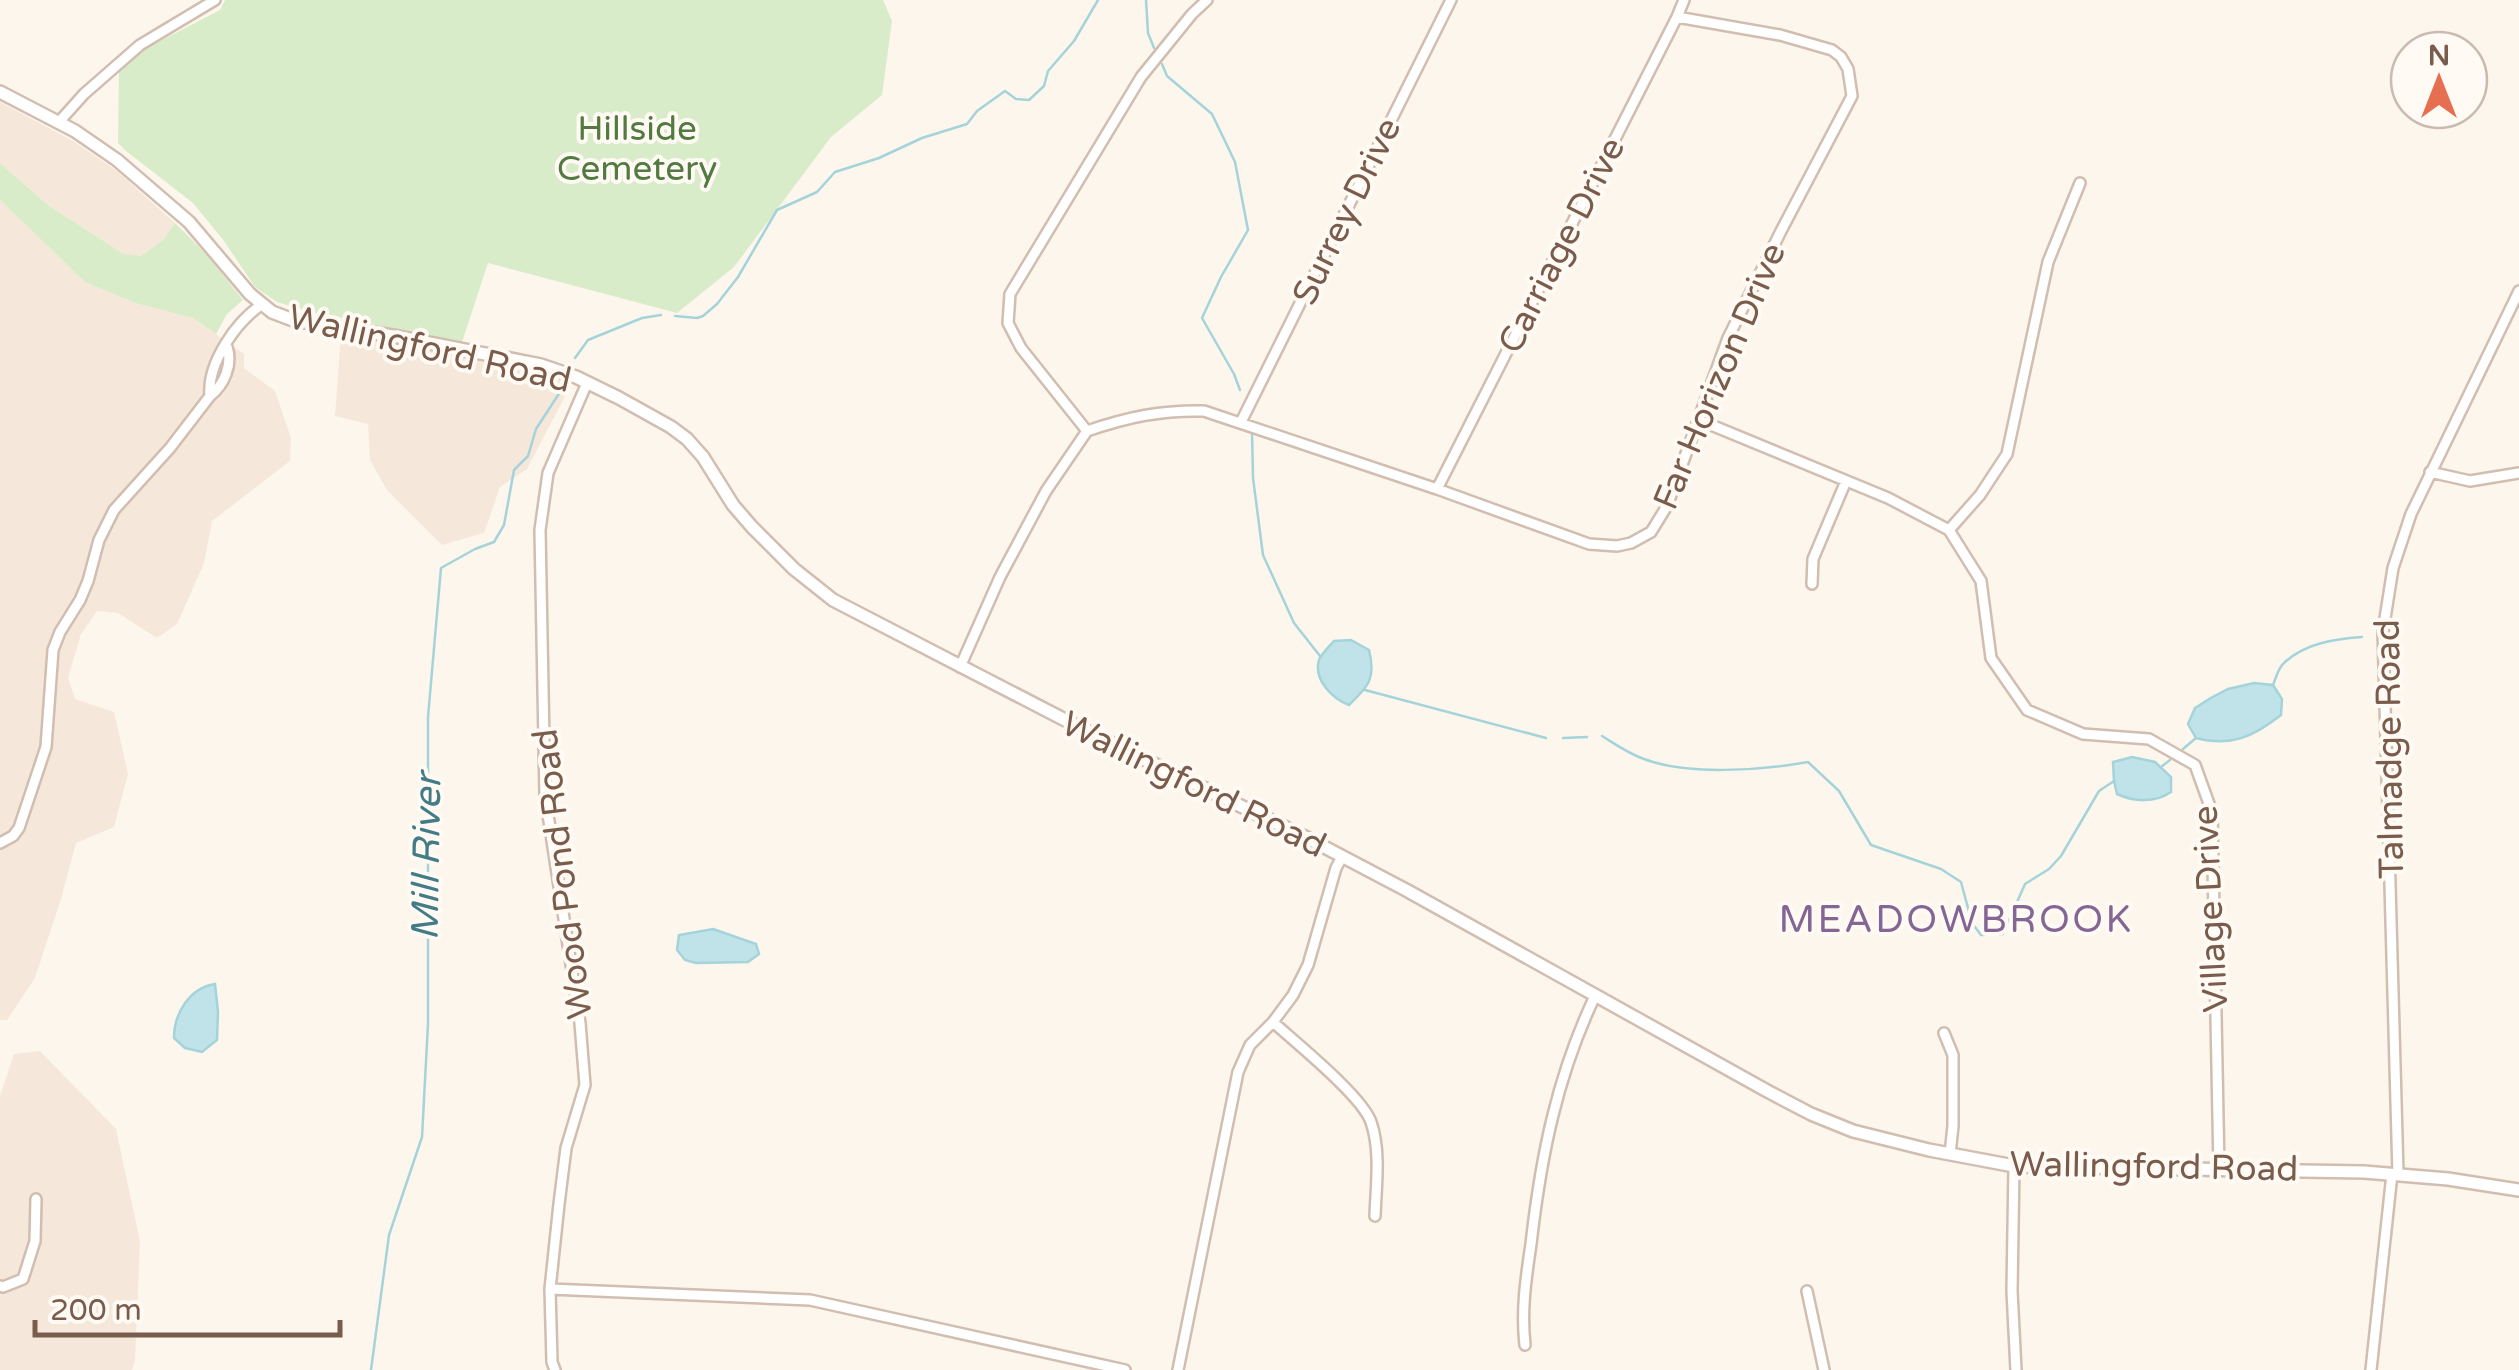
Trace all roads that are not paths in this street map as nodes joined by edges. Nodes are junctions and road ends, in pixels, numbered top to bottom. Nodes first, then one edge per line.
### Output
1 (215, 0) edge
2 (1208, 0) edge
3 (1450, 0) edge
4 (1684, 0) edge
5 (1677, 17) junction
6 (0, 92) edge
7 (58, 123) junction
8 (2080, 183) dead end
9 (2519, 291) edge
10 (261, 305) junction
11 (588, 383) junction
12 (1699, 420) junction
13 (1241, 422) junction
14 (1088, 431) junction
15 (2430, 472) junction
16 (2519, 474) edge
17 (1846, 481) junction
18 (1437, 489) junction
19 (1950, 530) junction
20 (1812, 584) dead end
21 (960, 667) junction
22 (0, 843) edge
23 (1342, 857) junction
24 (1595, 996) junction
25 (1273, 1022) junction
26 (1944, 1033) dead end
27 (1950, 1154) junction
28 (2014, 1166) junction
29 (2219, 1169) junction
30 (2395, 1174) junction
31 (2519, 1190) edge
32 (36, 1199) dead end
33 (1375, 1216) dead end
34 (0, 1286) edge
35 (550, 1289) junction
36 (1807, 1291) dead end
37 (1525, 1345) dead end
38 (554, 1370) edge
39 (1125, 1370) edge
40 (1178, 1370) edge
41 (1824, 1370) edge
42 (2016, 1370) edge
43 (2371, 1370) edge

1 - 7 street
2 - 14 street
3 - 13 street, Surrey Drive
4 - 5 street, Carriage Drive
5 - 12 street, Far Horizon Drive
5 - 18 street, Carriage Drive
6 - 7 street, Wallingford Road
7 - 10 street, Wallingford Road
8 - 19 street
9 - 15 street, Talmadge Road
10 - 11 street, Wallingford Road
10 - 22 street
11 - 21 street, Wallingford Road
11 - 35 street, Wood Pond Road
12 - 17 street
12 - 18 street, Far Horizon Drive
13 - 14 street, Far Horizon Drive
13 - 18 street, Far Horizon Drive
14 - 21 street
15 - 16 street
15 - 30 street, Talmadge Road
17 - 19 street
17 - 20 street
19 - 29 street, Village Drive
21 - 23 street, Wallingford Road
23 - 24 street, Wallingford Road
23 - 25 street
24 - 27 street, Wallingford Road
24 - 37 street
25 - 33 street
25 - 40 street
26 - 27 street
27 - 28 street, Wallingford Road
28 - 29 street, Wallingford Road
28 - 42 street
29 - 30 street, Wallingford Road
30 - 31 street, Wallingford Road
30 - 43 street, Talmadge Road
32 - 34 street
35 - 38 street, Wood Pond Road
35 - 39 street
36 - 41 street

